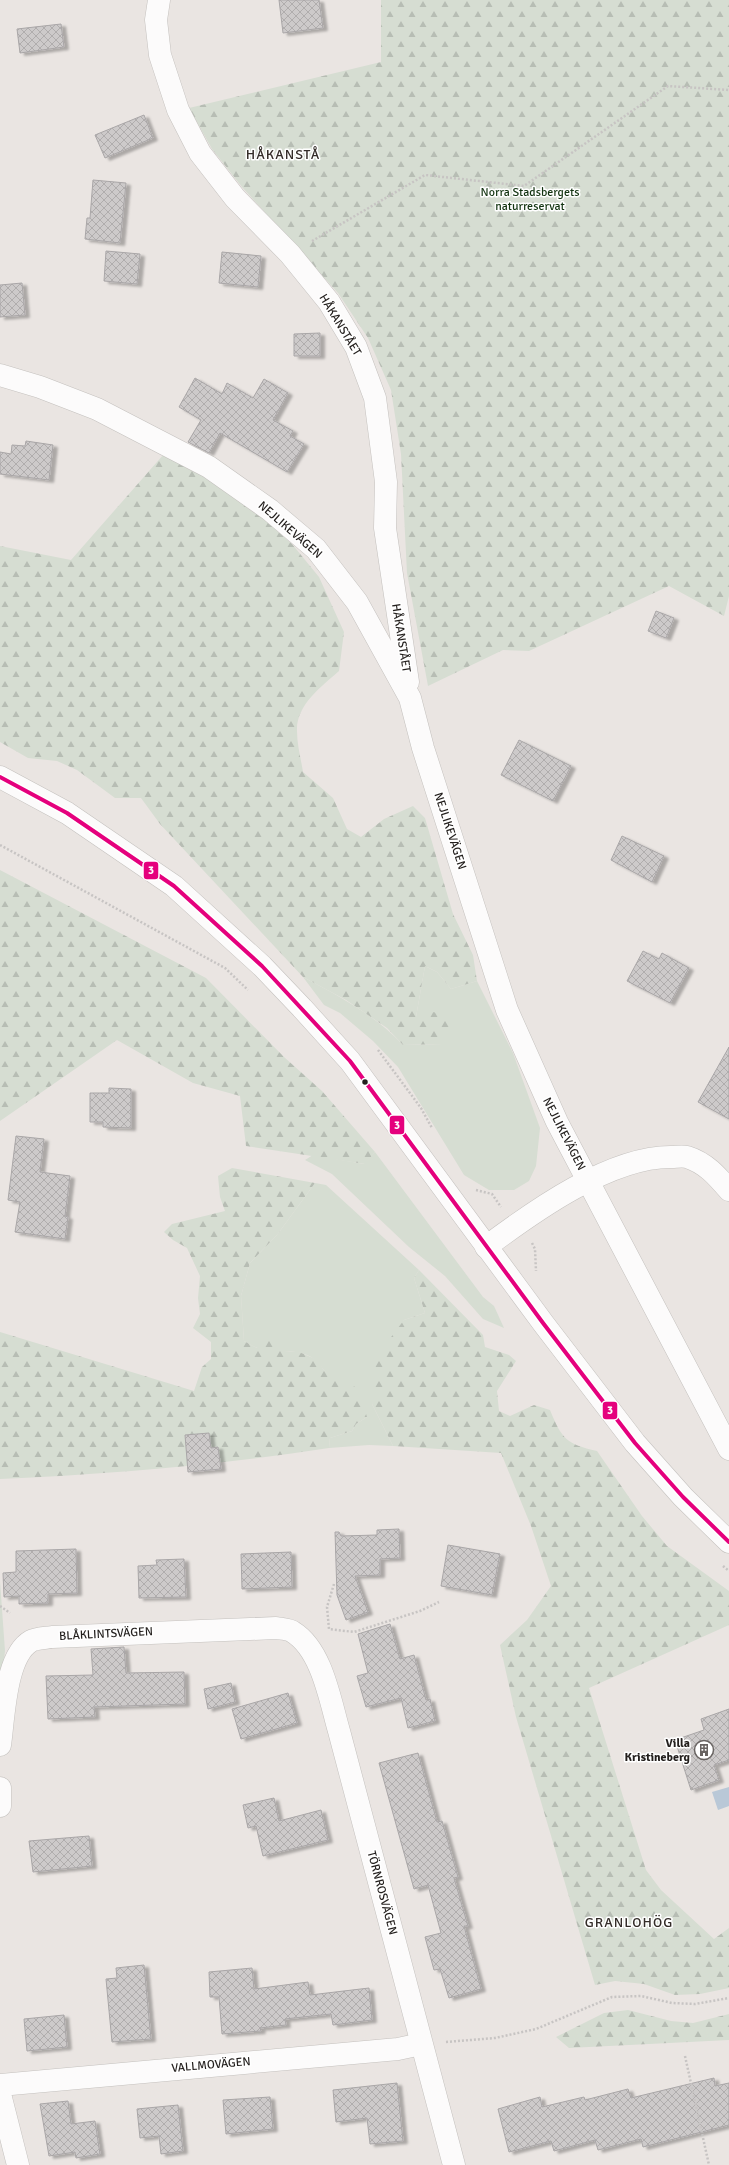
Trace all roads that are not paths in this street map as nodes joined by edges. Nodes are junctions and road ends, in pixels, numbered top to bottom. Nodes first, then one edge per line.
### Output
1 (159, 0) edge
2 (0, 375) edge
3 (410, 698) junction
4 (0, 777) edge
5 (589, 1182) junction
6 (729, 1190) edge
7 (486, 1247) junction
8 (729, 1449) edge
9 (729, 1542) edge
10 (292, 1631) joint
11 (0, 1745) edge
12 (0, 1788) edge
13 (0, 1806) edge
14 (421, 2044) junction
15 (0, 2084) edge
16 (0, 2094) edge
17 (18, 2165) edge
18 (454, 2165) edge

1 - 3 street, HÅKANSTÅET
2 - 3 street, NEJLIKEVÄGEN
3 - 5 street, NEJLIKEVÄGEN
4 - 7 street
5 - 6 street
5 - 7 street
5 - 8 street, NEJLIKEVÄGEN
7 - 9 street
10 - 11 street, BLÅKLINTSVÄGEN
10 - 14 street, TÖRNROSVÄGEN
12 - 13 street
14 - 15 street, VALLMOVÄGEN
14 - 18 street, TÖRNROSVÄGEN
16 - 17 street

